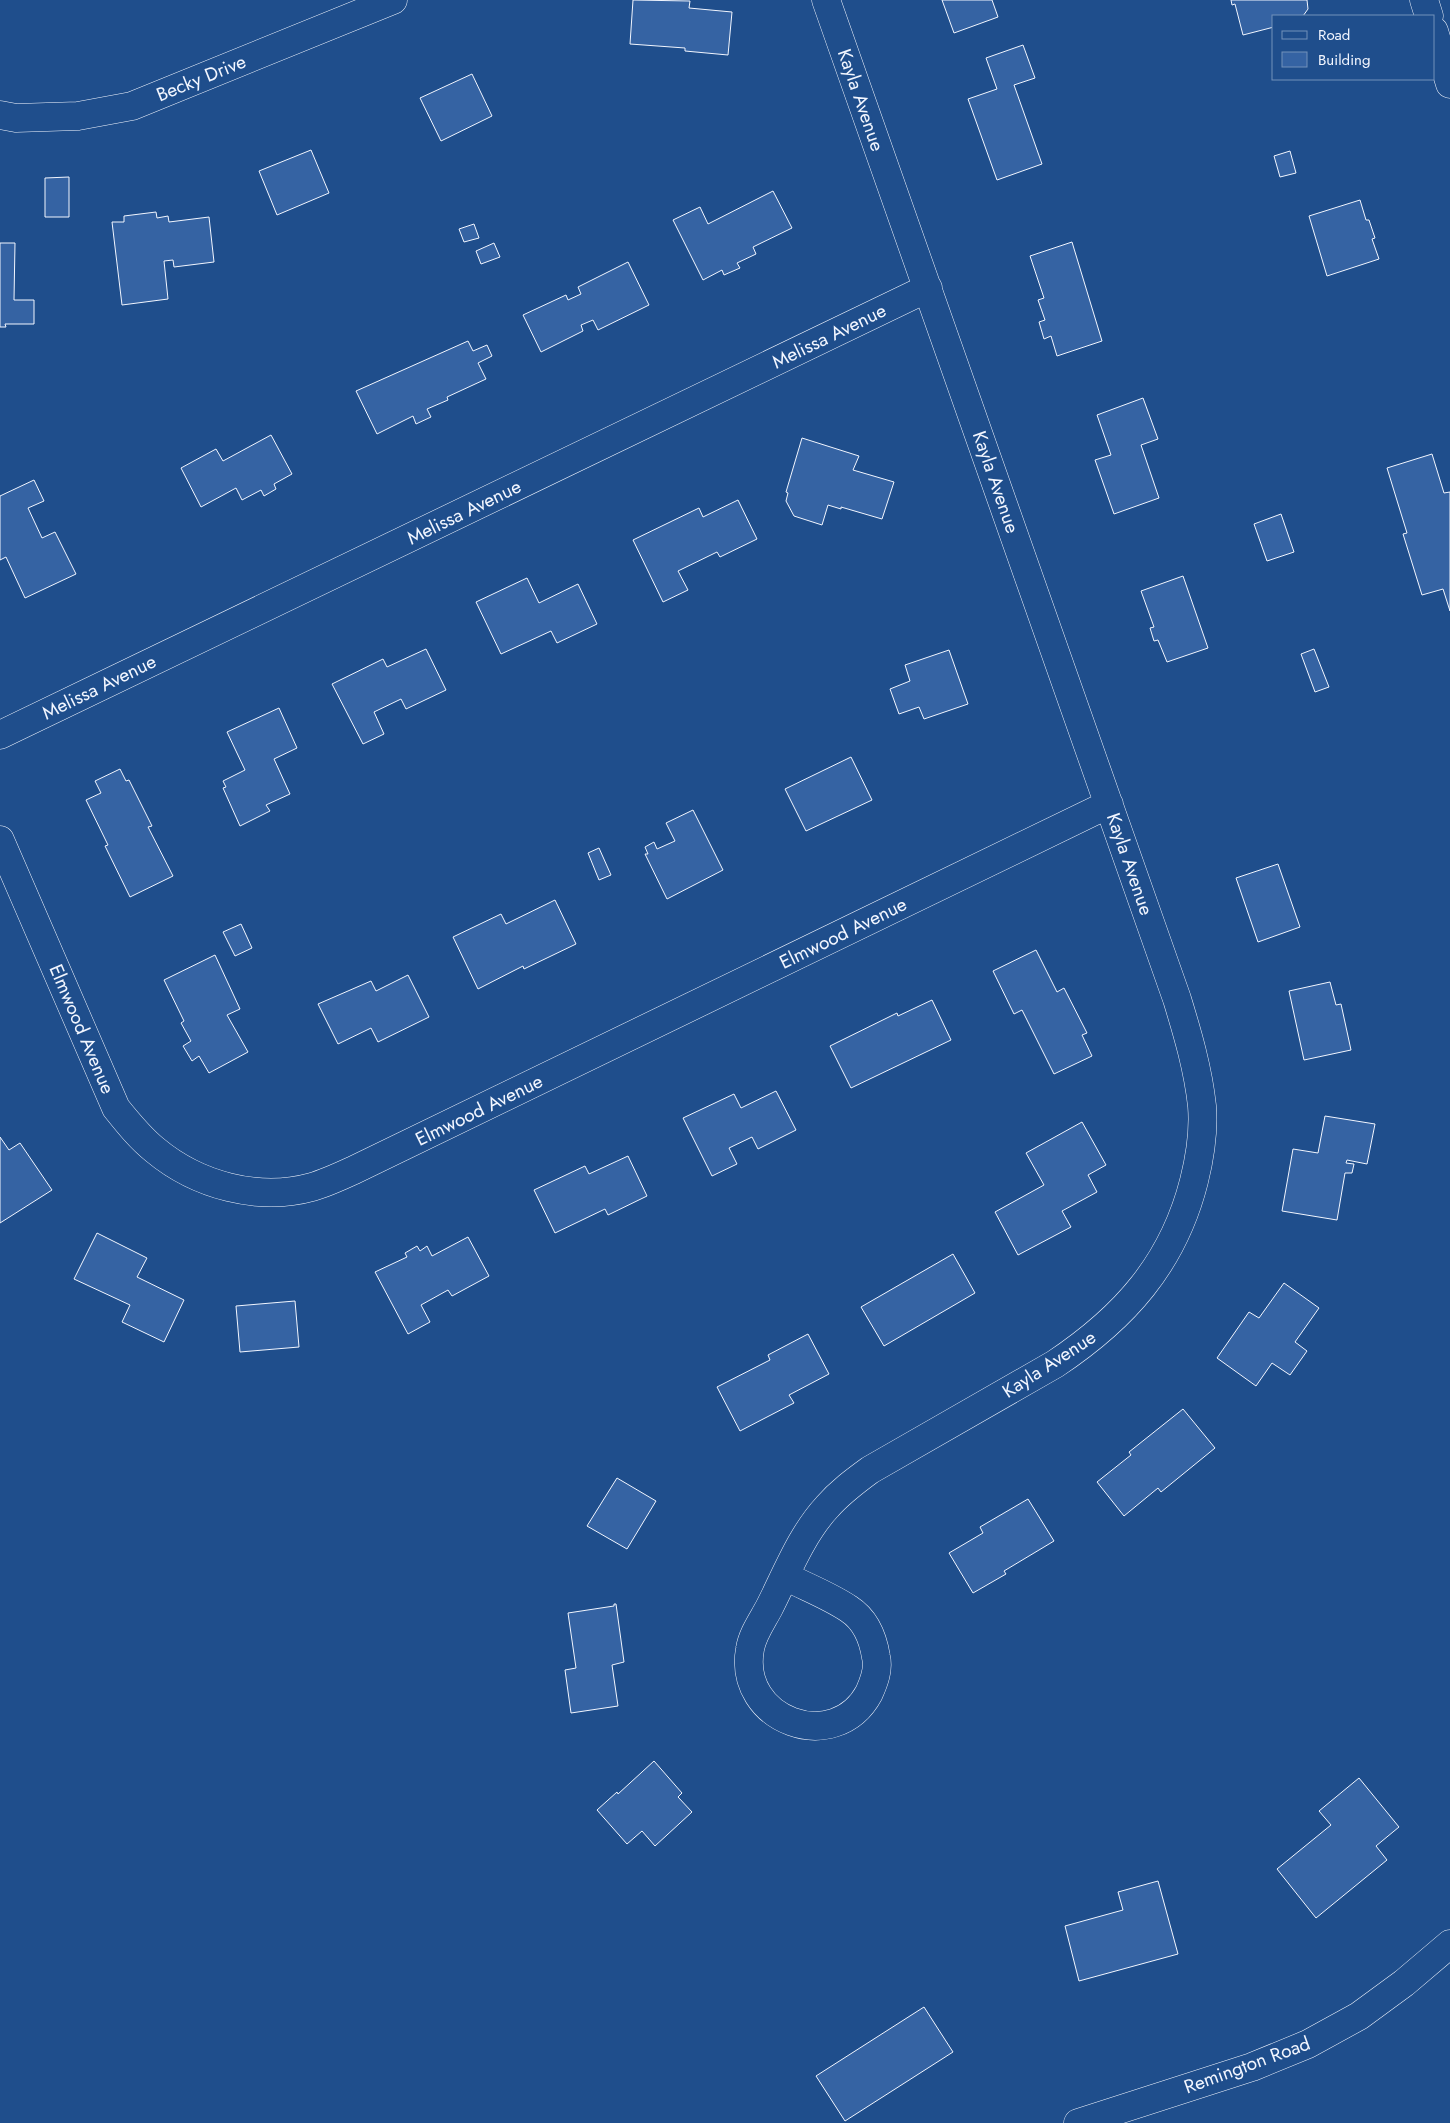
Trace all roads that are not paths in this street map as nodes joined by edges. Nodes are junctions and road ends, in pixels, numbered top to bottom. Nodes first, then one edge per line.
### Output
1 (393, 0) edge
2 (826, 0) edge
3 (1424, 0) edge
4 (1429, 15) edge
5 (1435, 34) edge
6 (1450, 84) edge
7 (0, 115) edge
8 (928, 288) junction
9 (0, 735) edge
10 (1110, 804) junction
11 (0, 840) edge
12 (785, 1576) junction
13 (1450, 1944) edge
14 (1078, 2123) edge

1 - 7 street, Becky Drive
2 - 8 street, Kayla Avenue
3 - 4 street
5 - 6 street
8 - 9 street, Melissa Avenue
8 - 10 street, Kayla Avenue
10 - 11 street, Elmwood Avenue
10 - 12 street, Kayla Avenue
12 - 12 street, Kayla Avenue
13 - 14 street, Remington Road

